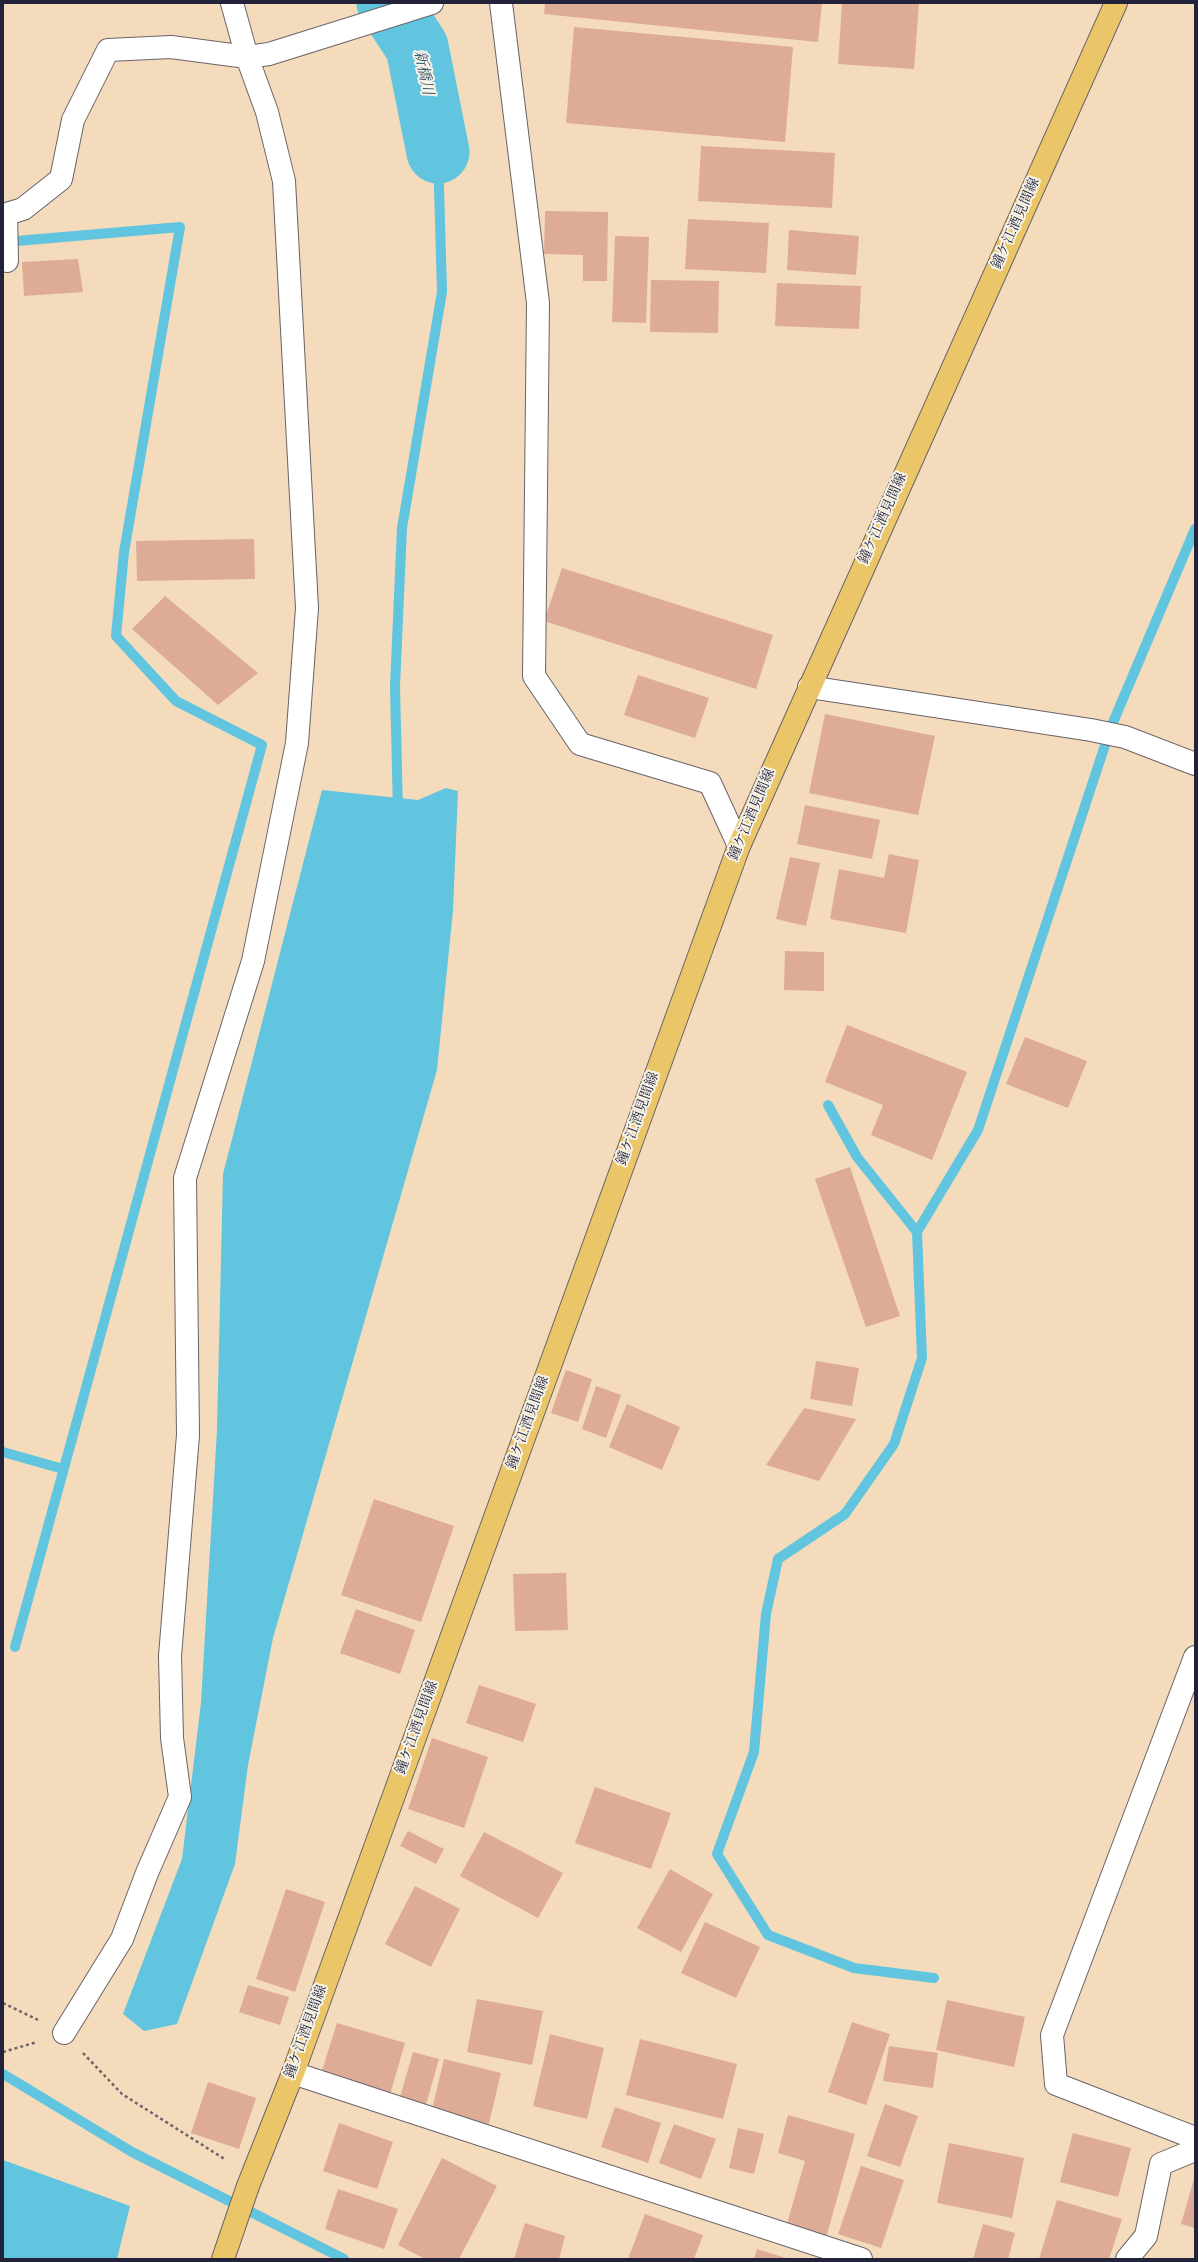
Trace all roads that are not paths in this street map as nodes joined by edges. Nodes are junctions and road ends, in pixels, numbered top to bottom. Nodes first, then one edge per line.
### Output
1 (232, 3) edge
2 (432, 3) edge
3 (502, 3) edge
4 (1116, 3) edge
5 (247, 57) junction
6 (6, 234) edge
7 (809, 687) junction
8 (1195, 764) edge
9 (739, 846) junction
10 (1195, 1657) edge
11 (64, 2033) road end
12 (293, 2073) junction
13 (1195, 2138) edge
14 (1195, 2150) edge
15 (223, 2259) edge
16 (861, 2259) edge
17 (1127, 2259) edge

1 - 5 street
2 - 5 street
3 - 9 street
4 - 7 main road, 鐘ケ江酒見間線
5 - 6 street
5 - 11 street
7 - 8 street
7 - 9 main road, 鐘ケ江酒見間線
9 - 12 main road, 鐘ケ江酒見間線
10 - 13 street
12 - 15 main road, 鐘ケ江酒見間線
12 - 16 street
14 - 17 street

